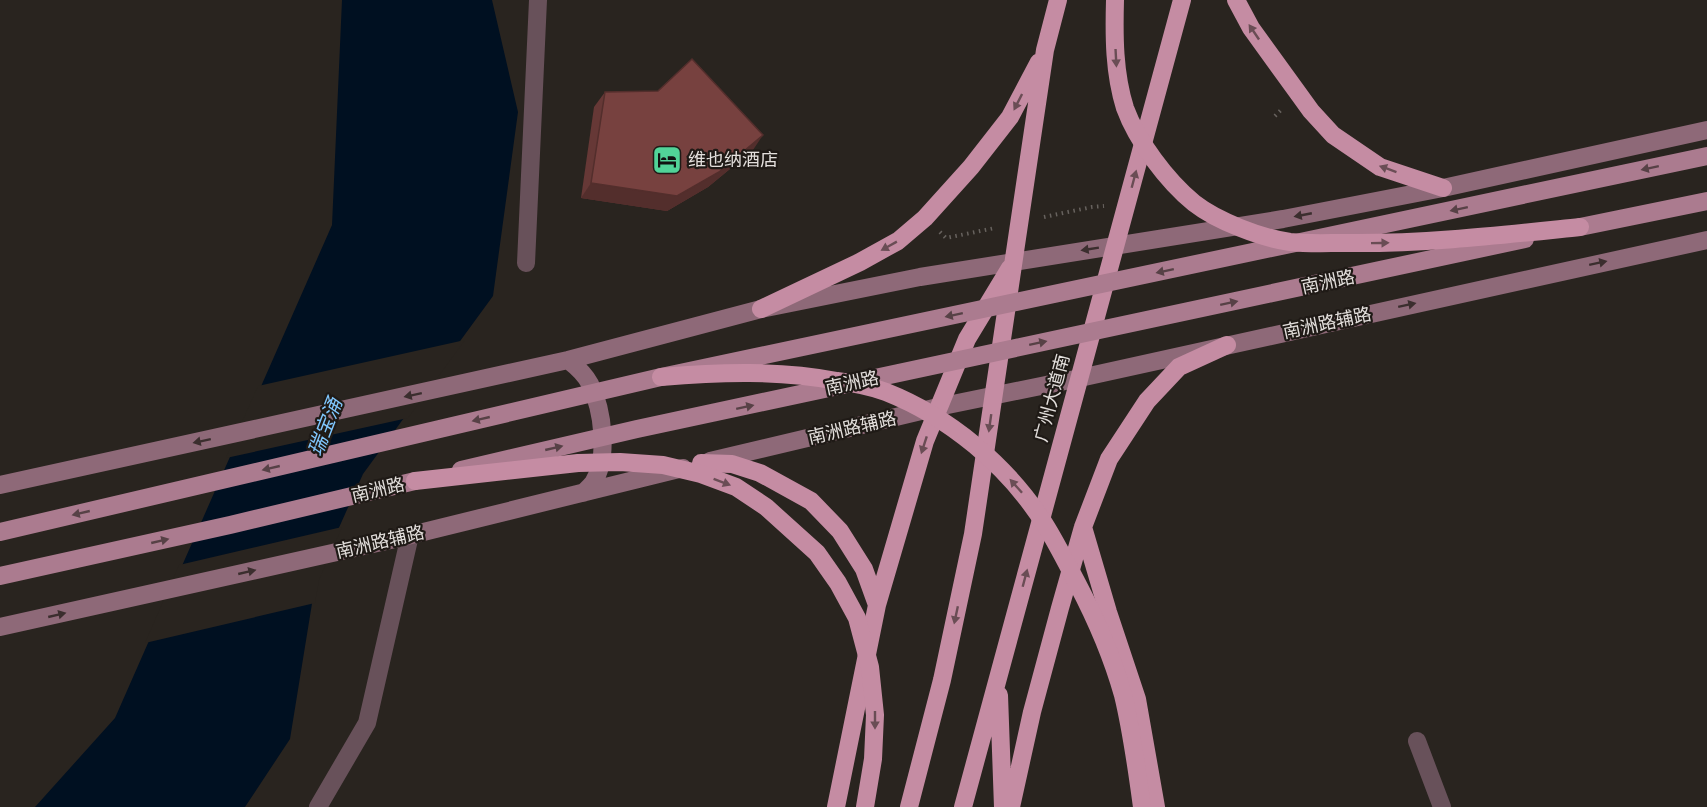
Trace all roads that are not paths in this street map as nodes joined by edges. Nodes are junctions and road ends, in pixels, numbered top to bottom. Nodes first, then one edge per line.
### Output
1 (538, 0) edge
2 (1058, 0) edge
3 (1115, 0) edge
4 (1182, 0) edge
5 (1236, 0) edge
6 (1045, 50) junction
7 (1707, 130) edge
8 (1707, 156) edge
9 (1443, 188) junction
10 (1707, 201) edge
11 (1580, 227) junction
12 (1707, 240) edge
13 (1116, 245) junction
14 (1014, 261) junction
15 (526, 263) dead end
16 (761, 309) junction
17 (1227, 345) junction
18 (568, 360) junction
19 (661, 377) junction
20 (1080, 378) junction
21 (994, 396) junction
22 (938, 407) junction
23 (701, 463) junction
24 (415, 481) junction
25 (0, 484) edge
26 (583, 493) junction
27 (1083, 527) junction
28 (0, 532) edge
29 (402, 537) junction
30 (0, 576) edge
31 (877, 605) junction
32 (0, 627) edge
33 (999, 675) junction
34 (1417, 741) dead end
35 (318, 807) edge
36 (836, 807) edge
37 (866, 807) edge
38 (909, 807) edge
39 (963, 807) edge
40 (1003, 807) edge
41 (1011, 807) edge
42 (1142, 807) edge
43 (1156, 807) edge
44 (1442, 807) edge

1 - 15 street
2 - 6 highway
3 -> 11 highway, bridge
13 -> 4 highway, 广州大道南
9 -> 5 highway
6 - 14 highway
6 -> 16 highway
7 - 9 main road
8 -> 19 main road, bridge
9 -> 13 main road
10 - 11 main road, 南洲路
24 -> 11 main road, 南洲路, bridge
17 -> 12 main road, 南洲路辅路
13 -> 14 main road
13 - 20 highway, 广州大道南
14 - 16 main road
14 - 21 highway
14 - 22 highway
16 - 18 main road
17 - 20 main road, 南洲路辅路
17 - 27 highway
18 -> 25 main road
18 - 26 main road
19 -> 28 main road, bridge
42 -> 19 highway, bridge
20 - 21 main road, 南洲路辅路
33 -> 20 highway, 广州大道南
21 - 22 main road, 南洲路辅路
21 -> 38 highway
22 - 23 main road, 南洲路辅路
22 -> 31 highway
23 - 26 main road, 南洲路辅路
23 - 31 highway
30 -> 24 main road, 南洲路
24 -> 37 highway, bridge
26 - 29 main road, 南洲路辅路
27 - 41 highway
27 - 43 highway
32 -> 29 main road, 南洲路辅路
29 - 35 street
31 - 36 highway
33 - 39 highway, 广州大道南
33 - 40 highway
34 - 44 street

